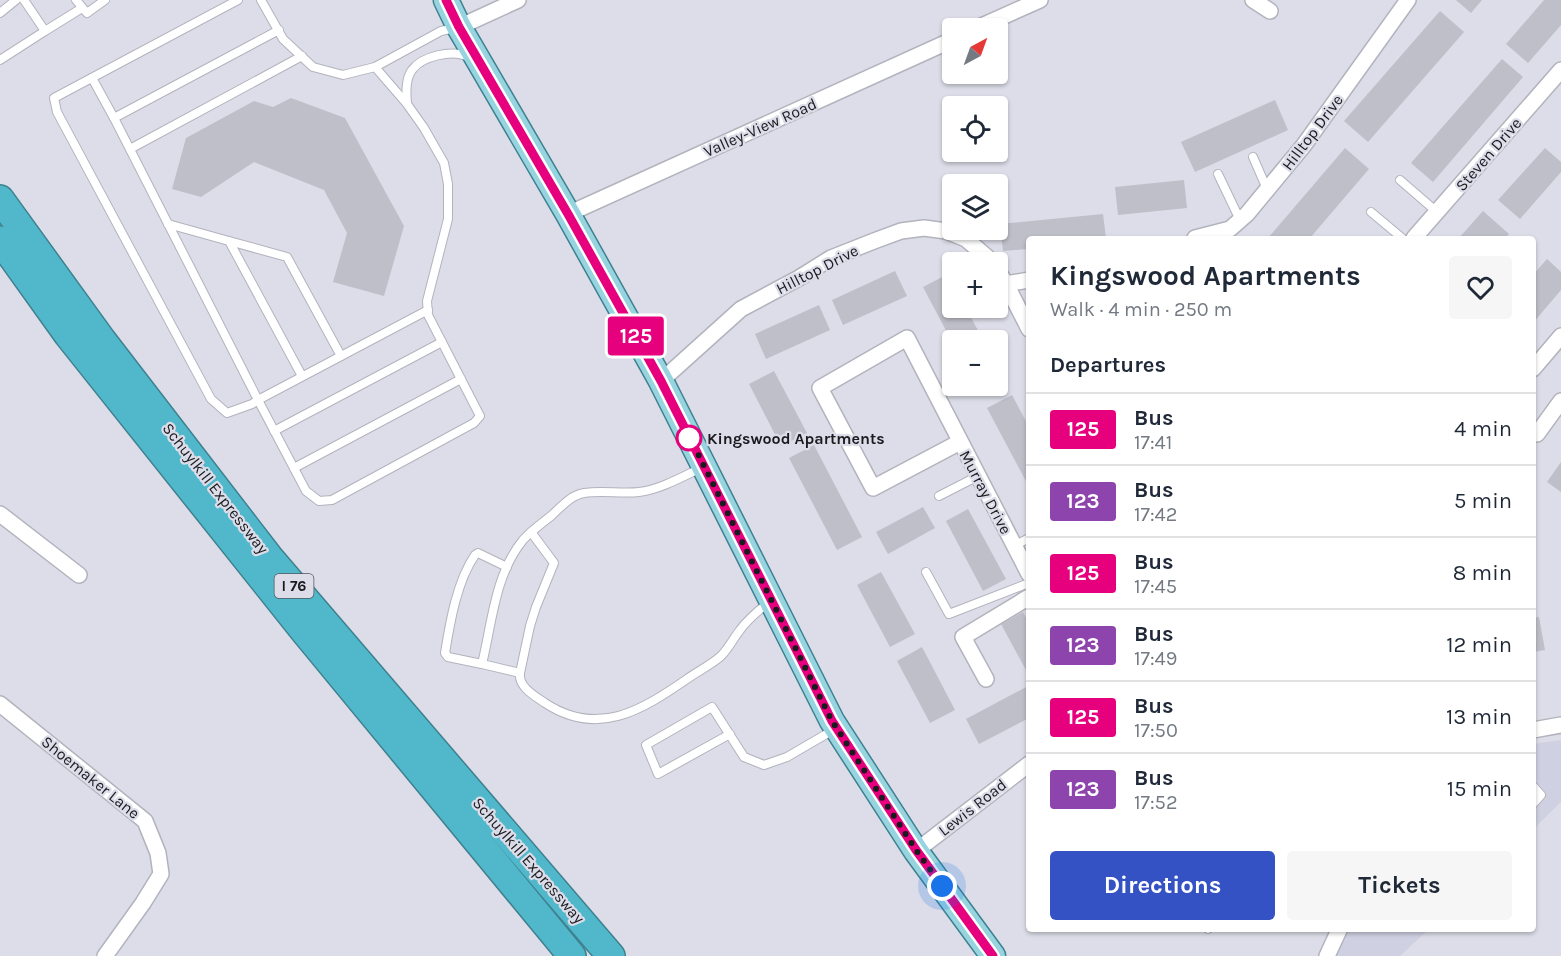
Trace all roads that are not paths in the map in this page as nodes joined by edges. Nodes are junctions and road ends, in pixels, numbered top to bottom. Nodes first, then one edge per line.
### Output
1 (16, 0) edge
2 (24, 0) edge
3 (76, 0) edge
4 (105, 0) edge
5 (238, 0) edge
6 (261, 0) edge
7 (446, 0) edge
8 (518, 0) edge
9 (1040, 0) edge
10 (1253, 0) edge
11 (1408, 0) edge
12 (82, 8) junction
13 (1270, 11) dead end
14 (0, 13) edge
15 (1000, 18) edge
16 (459, 27) junction
17 (279, 30) junction
18 (45, 31) junction
19 (942, 45) edge
20 (302, 56) junction
21 (0, 60) edge
22 (481, 64) junction
23 (375, 67) junction
24 (1561, 70) edge
25 (92, 78) junction
26 (407, 104) junction
27 (114, 118) junction
28 (130, 149) junction
29 (1253, 157) dead end
30 (1218, 174) dead end
31 (1400, 180) dead end
32 (1267, 189) junction
33 (0, 199) edge
34 (1371, 212) dead end
35 (1437, 212) junction
36 (568, 214) junction
37 (1240, 220) junction
38 (168, 224) junction
39 (1203, 236) edge
40 (1400, 236) edge
41 (1416, 236) edge
42 (0, 240) edge
43 (229, 241) junction
44 (981, 252) edge
45 (1008, 278) edge
46 (1026, 280) edge
47 (1008, 289) edge
48 (428, 310) junction
49 (1026, 323) edge
50 (1561, 336) edge
51 (442, 342) junction
52 (341, 356) junction
53 (1536, 365) edge
54 (302, 376) junction
55 (461, 379) junction
56 (661, 381) junction
57 (258, 400) junction
58 (1561, 401) edge
59 (274, 431) junction
60 (1536, 433) edge
61 (960, 442) junction
62 (704, 467) junction
63 (294, 468) junction
64 (978, 476) junction
65 (939, 496) dead end
66 (0, 514) edge
67 (531, 532) junction
68 (1026, 539) edge
69 (1014, 546) junction
70 (507, 567) junction
71 (1026, 568) edge
72 (926, 572) dead end
73 (79, 575) dead end
74 (1026, 584) edge
75 (1026, 599) edge
76 (771, 600) junction
77 (482, 664) junction
78 (520, 673) junction
79 (986, 680) dead end
80 (0, 704) edge
81 (1561, 725) edge
82 (836, 728) junction
83 (1536, 729) edge
84 (730, 734) junction
85 (1026, 766) edge
86 (1536, 789) edge
87 (1536, 801) edge
88 (916, 850) junction
89 (1338, 932) edge
90 (105, 956) edge
91 (572, 956) edge
92 (611, 956) edge
93 (993, 956) edge
94 (1327, 956) edge

1 - 14 lane
2 - 18 lane
3 - 12 lane
4 - 12 lane
5 - 25 lane
6 - 17 lane
7 - 16 main road
8 - 16 street
9 - 15 street
10 - 13 street
11 - 32 street, Hilltop Drive
12 - 18 lane
16 - 22 main road
16 - 23 lane
17 - 20 lane
17 - 27 lane
18 - 21 lane
19 - 36 street, Valley-View Road
20 - 23 lane
20 - 28 lane
22 - 26 lane
22 - 36 main road
23 - 26 lane
24 - 35 street, Steven Drive
25 - 27 lane
25 - 57 lane
26 - 48 lane
27 - 28 lane
28 - 38 lane
29 - 32 lane
30 - 37 lane
31 - 35 lane
32 - 37 street, Hilltop Drive
33 - 92 highway, Schuylkill Expressway / I 76
34 - 40 lane
35 - 41 street, Steven Drive
36 - 56 main road
37 - 39 street, Hilltop Drive
38 - 43 lane
38 - 57 lane
42 - 91 highway, Schuylkill Expressway / I 76
43 - 52 lane
43 - 54 lane
44 - 56 street, Hilltop Drive
45 - 46 street
47 - 49 street
48 - 51 lane
48 - 52 lane
50 - 53 street
51 - 55 lane
51 - 59 lane
52 - 54 lane
54 - 57 lane
55 - 63 lane
55 - 63 lane
56 - 62 main road
57 - 59 lane
58 - 60 street
59 - 63 lane
61 - 61 street, Murray Drive
61 - 64 street, Murray Drive
62 - 67 lane
62 - 76 main road
64 - 65 lane
64 - 69 street, Murray Drive
66 - 73 street
67 - 70 lane
67 - 78 lane
68 - 69 lane
69 - 71 street, Murray Drive
70 - 77 lane
70 - 77 lane
72 - 74 lane
75 - 79 street
76 - 78 lane
76 - 82 main road
77 - 78 lane
80 - 90 street, Shoemaker Lane
81 - 83 street
82 - 84 lane
82 - 88 main road
84 - 84 lane
85 - 88 street, Lewis Road
86 - 87 lane
88 - 93 main road
89 - 94 street

